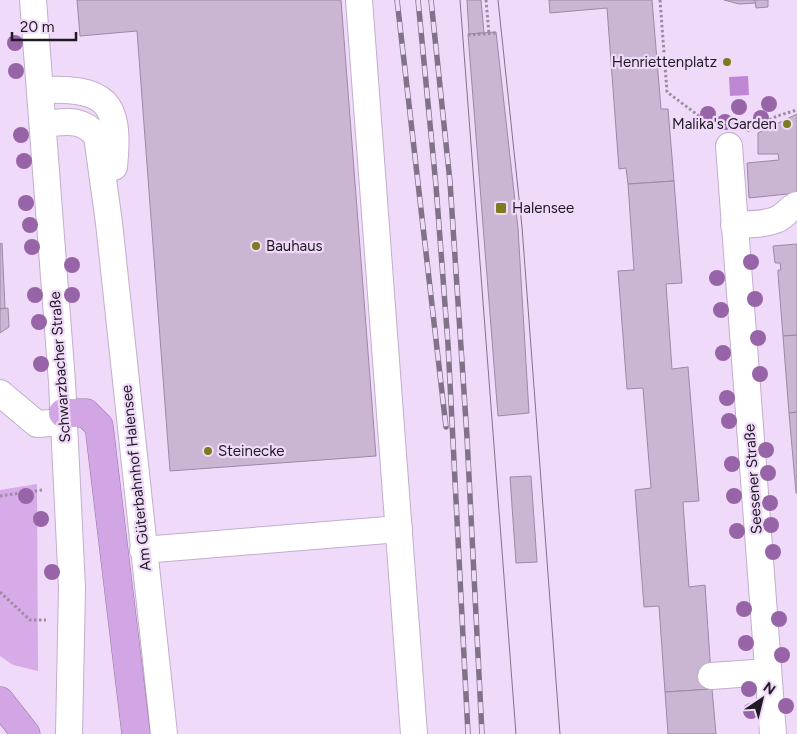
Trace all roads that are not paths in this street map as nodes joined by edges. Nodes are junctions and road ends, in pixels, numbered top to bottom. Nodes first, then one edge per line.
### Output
1 (34, 0) edge
2 (359, 0) edge
3 (40, 90) junction
4 (43, 124) junction
5 (728, 142) road end
6 (797, 205) edge
7 (109, 223) junction
8 (734, 225) junction
9 (0, 393) edge
10 (64, 418) junction
11 (398, 530) junction
12 (143, 550) junction
13 (768, 672) junction
14 (711, 676) dead end
15 (0, 701) edge
16 (26, 734) edge
17 (69, 734) edge
18 (136, 734) edge
19 (164, 734) edge
20 (414, 734) edge
21 (773, 734) edge

1 - 3 street, Schwarzbacher Straße
2 - 11 street
3 - 4 street, Schwarzbacher Straße
3 - 7 street, Am Güterbahnhof Halensee
4 - 7 street, Am Güterbahnhof Halensee
4 - 10 street, Schwarzbacher Straße
5 - 8 street, Seesener Straße
6 - 8 street
7 - 12 street, Am Güterbahnhof Halensee
8 - 13 street, Seesener Straße
9 - 10 street
10 - 17 street, Schwarzbacher Straße
10 - 18 highway
11 - 12 street
11 - 20 street
12 - 19 street, Am Güterbahnhof Halensee
13 - 14 street
13 - 21 street, Seesener Straße
15 - 16 highway

